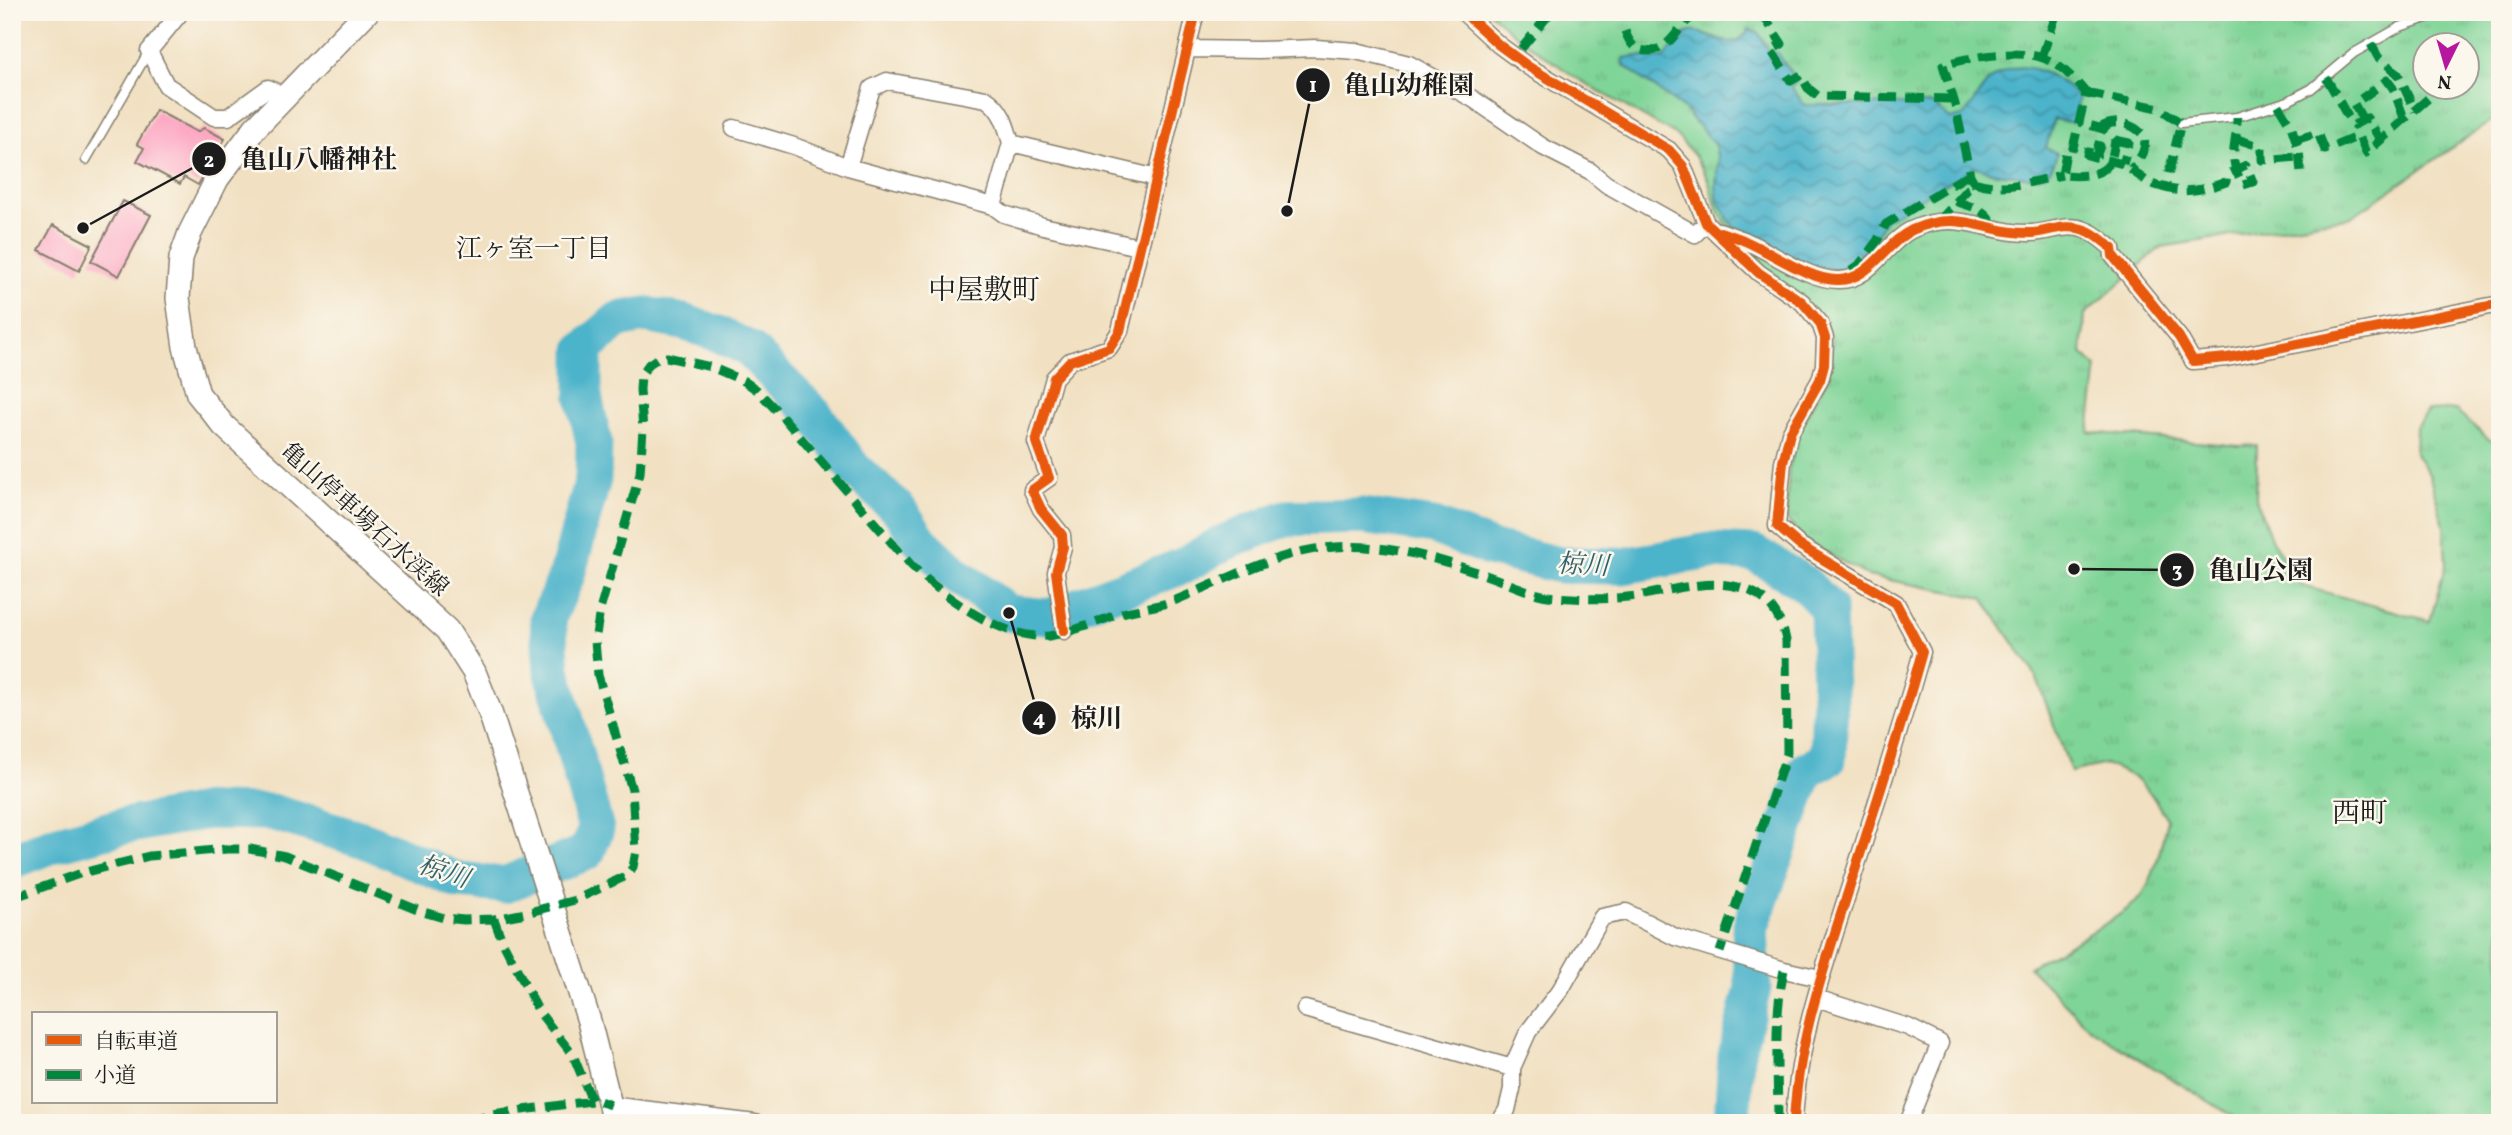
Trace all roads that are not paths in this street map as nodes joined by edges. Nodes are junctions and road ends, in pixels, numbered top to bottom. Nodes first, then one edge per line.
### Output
1 (181, 12) edge
2 (367, 12) edge
3 (1196, 12) edge
4 (1464, 12) edge
5 (2444, 12) edge
6 (1187, 49) junction
7 (149, 51) junction
8 (286, 97) junction
9 (2181, 123) dead end
10 (734, 128) dead end
11 (1011, 142) junction
12 (86, 160) dead end
13 (848, 167) junction
14 (1157, 178) junction
15 (993, 206) junction
16 (1711, 227) junction
17 (1139, 247) junction
18 (2500, 304) edge
19 (1064, 630) dead end
20 (1820, 978) junction
21 (1816, 998) junction
22 (1305, 1009) dead end
23 (1512, 1068) junction
24 (612, 1114) edge
25 (755, 1123) edge
26 (1499, 1123) edge
27 (1794, 1123) edge
28 (1908, 1123) edge

1 - 7 street
2 - 8 main road, 亀山停車場石水渓線
3 - 6 street
4 - 16 street
5 - 9 lane
6 - 14 street
6 - 16 street
7 - 8 street
7 - 12 lane
8 - 24 main road, 亀山停車場石水渓線
10 - 13 street
11 - 13 street
11 - 14 street
11 - 15 street
13 - 15 street
14 - 17 street
15 - 17 street
16 - 18 street
16 - 20 street
17 - 19 street
20 - 21 street
20 - 23 street
21 - 27 street
21 - 28 street
22 - 23 street
23 - 26 street
24 - 25 street

